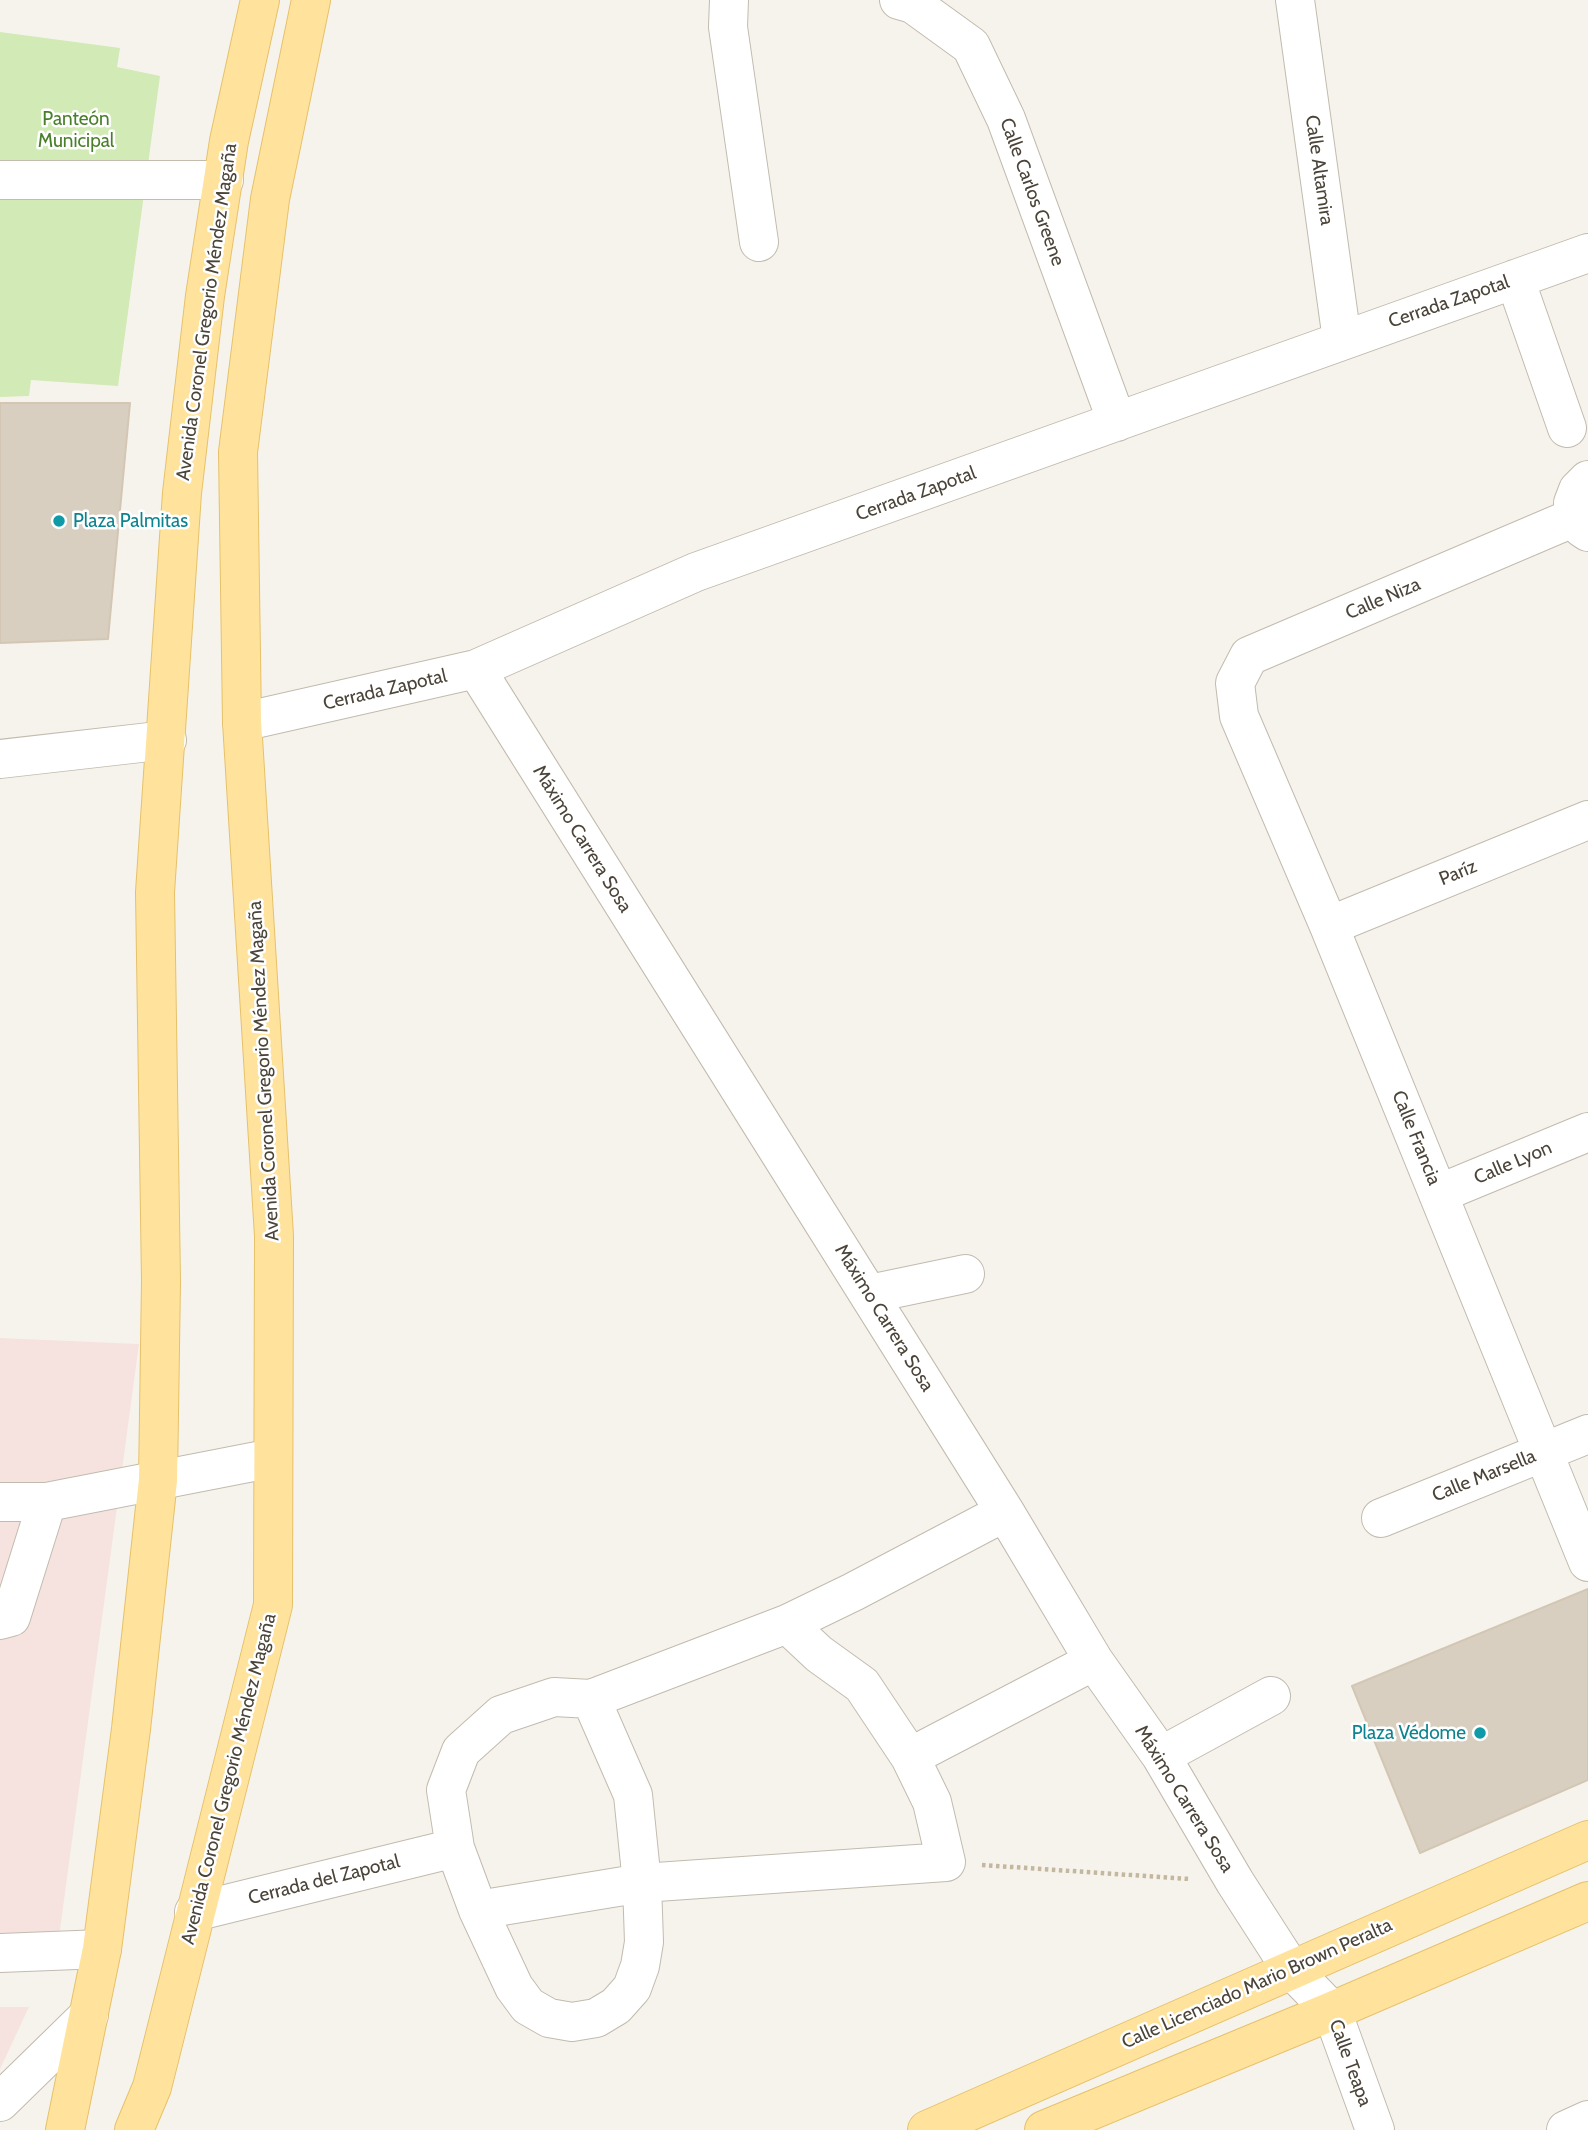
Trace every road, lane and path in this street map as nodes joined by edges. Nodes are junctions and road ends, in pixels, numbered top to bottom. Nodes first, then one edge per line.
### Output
1 (260, 0) edge
2 (311, 0) edge
3 (729, 0) edge
4 (899, 0) edge
5 (1295, 0) edge
6 (0, 180) edge
7 (224, 180) junction
8 (759, 242) dead end
9 (1588, 253) edge
10 (1515, 279) junction
11 (1342, 340) junction
12 (1117, 422) junction
13 (1567, 428) dead end
14 (1588, 480) edge
15 (1581, 524) edge
16 (476, 669) junction
17 (1239, 716) joint
18 (242, 722) junction
19 (167, 740) junction
20 (0, 759) edge
21 (1588, 820) edge
22 (1329, 926) junction
23 (1588, 1132) edge
24 (1438, 1194) junction
25 (965, 1274) dead end
26 (869, 1294) junction
27 (1588, 1434) edge
28 (1542, 1453) junction
29 (274, 1458) junction
30 (158, 1480) junction
31 (0, 1502) edge
32 (47, 1502) junction
33 (1005, 1512) junction
34 (1381, 1518) dead end
35 (1588, 1562) edge
36 (0, 1620) edge
37 (787, 1623) junction
38 (1094, 1661) junction
39 (1271, 1696) dead end
40 (591, 1699) junction
41 (1161, 1756) junction
42 (910, 1757) junction
43 (1588, 1840) edge
44 (455, 1848) junction
45 (946, 1863) junction
46 (1235, 1882) junction
47 (642, 1883) junction
48 (1588, 1901) edge
49 (478, 1910) junction
50 (194, 1912) junction
51 (102, 1949) junction
52 (0, 1953) edge
53 (1291, 1969) junction
54 (1332, 2011) junction
55 (89, 2015) junction
56 (0, 2102) edge
57 (1588, 2120) edge
58 (65, 2130) edge
59 (134, 2130) edge
60 (927, 2130) edge
61 (1044, 2130) edge
62 (1375, 2130) edge
63 (1566, 2130) edge

1 - 7 main road, Avenida Coronel Gregorio Méndez Magaña
2 - 18 main road, Avenida Coronel Gregorio Méndez Magaña
3 - 8 street
4 - 12 street, Calle Carlos Greene
5 - 11 street, Calle Altamira
6 - 7 street
7 - 19 main road, Avenida Coronel Gregorio Méndez Magaña
9 - 10 street, Cerrada Zapotal
10 - 11 street, Cerrada Zapotal
10 - 13 street
11 - 12 street, Cerrada Zapotal
12 - 16 street, Cerrada Zapotal
14 - 15 street
15 - 17 street, Calle Niza
16 - 18 street, Cerrada Zapotal
16 - 26 street, Máximo Carrera Sosa
17 - 22 street, Calle Francia
18 - 29 main road, Avenida Coronel Gregorio Méndez Magaña
19 - 20 street
19 - 30 main road, Avenida Coronel Gregorio Méndez Magaña
21 - 22 street, Paríz
22 - 24 street, Calle Francia
23 - 24 street, Calle Lyon
24 - 28 street, Calle Francia
25 - 26 street
26 - 33 street, Máximo Carrera Sosa
27 - 28 street, Calle Marsella
28 - 34 street, Calle Marsella
28 - 35 street, Calle Francia
29 - 30 street
29 - 50 main road, Avenida Coronel Gregorio Méndez Magaña
30 - 32 street
30 - 51 main road, Avenida Coronel Gregorio Méndez Magaña
31 - 32 street
32 - 36 street
33 - 37 street
33 - 38 street, Máximo Carrera Sosa
37 - 40 street
37 - 42 street
38 - 41 street, Máximo Carrera Sosa
38 - 42 street
39 - 41 street
40 - 44 street
40 - 47 street
41 - 46 street, Máximo Carrera Sosa
42 - 45 street
43 - 53 main road, Calle Licenciado Mario Brown Peralta
44 - 49 street
44 - 50 street, Cerrada del Zapotal
45 - 46 path
45 - 47 street
46 - 53 street, Máximo Carrera Sosa
47 - 49 street
47 - 49 street
48 - 54 main road
50 - 59 main road, Avenida Coronel Gregorio Méndez Magaña
51 - 52 street
51 - 55 main road, Avenida Coronel Gregorio Méndez Magaña
53 - 54 street, Calle Teapa
53 - 60 main road, Calle Licenciado Mario Brown Peralta
54 - 61 main road
54 - 62 street, Calle Teapa
55 - 56 street
55 - 58 main road, Avenida Coronel Gregorio Méndez Magaña
57 - 63 street

